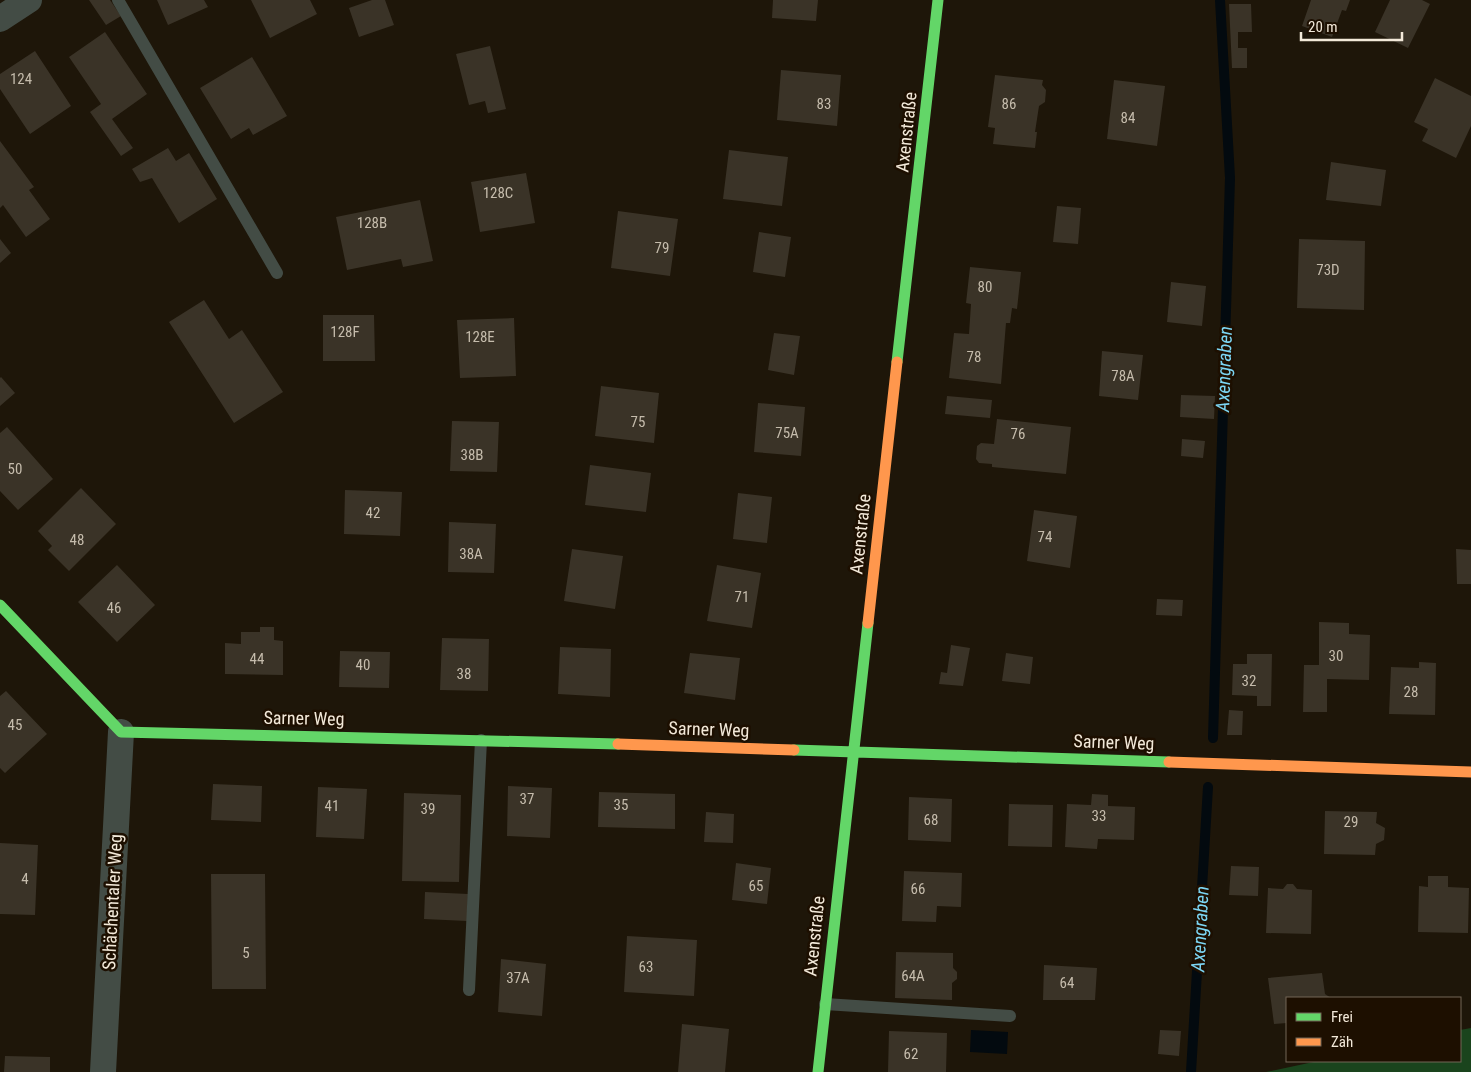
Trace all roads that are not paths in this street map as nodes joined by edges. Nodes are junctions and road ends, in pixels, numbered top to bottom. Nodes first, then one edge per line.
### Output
1 (29, 0) edge
2 (118, 0) edge
3 (938, 0) edge
4 (0, 19) edge
5 (277, 272) dead end
6 (0, 605) edge
7 (121, 732) junction
8 (481, 740) junction
9 (853, 751) junction
10 (1471, 772) edge
11 (469, 990) dead end
12 (824, 1004) junction
13 (1010, 1016) dead end
14 (103, 1072) edge
15 (818, 1072) edge

1 - 4 street
2 - 5 lane
3 - 9 street, Axenstraße
6 - 7 street
7 - 8 street, Sarner Weg
7 - 14 street, Schächentaler Weg
8 - 9 street, Sarner Weg
8 - 11 lane
9 - 10 street, Sarner Weg
9 - 12 street, Axenstraße
12 - 13 lane
12 - 15 street, Axenstraße

